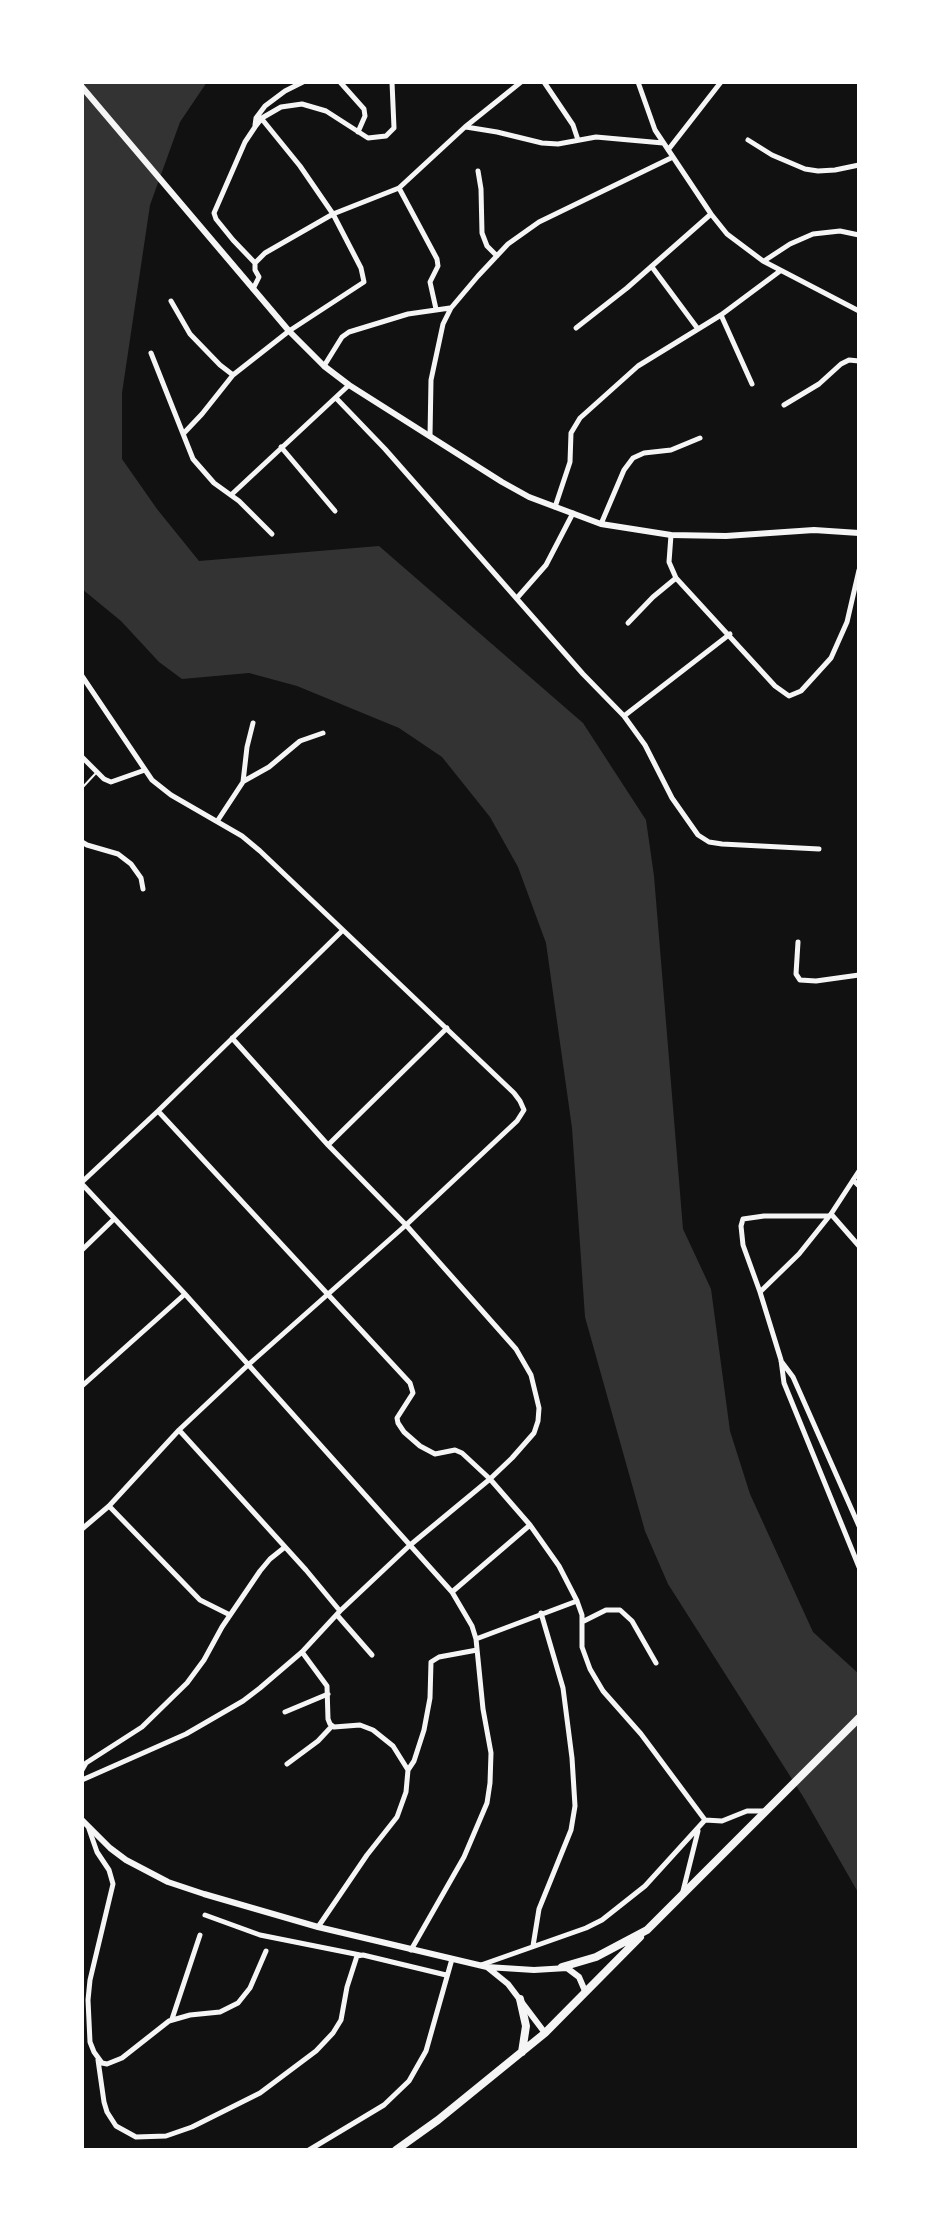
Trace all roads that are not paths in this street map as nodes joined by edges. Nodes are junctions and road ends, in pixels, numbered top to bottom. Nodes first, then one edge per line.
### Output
1 (303, 82) edge
2 (340, 82) edge
3 (392, 82) edge
4 (521, 82) edge
5 (544, 82) edge
6 (638, 82) edge
7 (721, 82) edge
8 (82, 87) edge
9 (261, 118) junction
10 (255, 127) junction
11 (465, 127) junction
12 (358, 132) junction
13 (578, 140) junction
14 (748, 140) dead end
15 (663, 143) junction
16 (668, 150) junction
17 (673, 157) junction
18 (859, 165) edge
19 (478, 171) dead end
20 (399, 188) junction
21 (333, 214) junction
22 (711, 214) junction
23 (859, 235) edge
24 (497, 256) junction
25 (763, 261) junction
26 (255, 263) junction
27 (652, 267) junction
28 (780, 271) junction
29 (253, 289) junction
30 (171, 301) dead end
31 (451, 308) junction
32 (436, 309) junction
33 (859, 311) edge
34 (721, 315) junction
35 (576, 328) dead end
36 (698, 329) junction
37 (289, 331) junction
38 (151, 353) dead end
39 (859, 361) edge
40 (324, 366) junction
41 (233, 375) junction
42 (752, 384) dead end
43 (349, 385) junction
44 (336, 398) junction
45 (784, 405) dead end
46 (184, 433) junction
47 (430, 436) junction
48 (700, 438) dead end
49 (281, 447) junction
50 (231, 495) junction
51 (555, 507) junction
52 (335, 511) dead end
53 (573, 513) junction
54 (601, 524) junction
55 (859, 533) edge
56 (272, 534) dead end
57 (671, 535) junction
58 (859, 570) edge
59 (676, 578) junction
60 (858, 583) edge
61 (517, 598) junction
62 (628, 623) dead end
63 (730, 634) junction
64 (82, 676) edge
65 (624, 716) junction
66 (253, 723) dead end
67 (323, 733) dead end
68 (82, 757) edge
69 (145, 770) junction
70 (97, 772) junction
71 (243, 782) junction
72 (82, 788) edge
73 (218, 820) junction
74 (84, 845) edge
75 (819, 849) dead end
76 (143, 889) dead end
77 (342, 931) junction
78 (798, 942) dead end
79 (859, 975) edge
80 (447, 1028) junction
81 (232, 1038) junction
82 (158, 1111) junction
83 (328, 1145) junction
84 (859, 1171) edge
85 (853, 1180) junction
86 (82, 1183) edge
87 (859, 1186) edge
88 (830, 1215) junction
89 (114, 1219) junction
90 (406, 1225) junction
91 (859, 1246) edge
92 (82, 1250) edge
93 (760, 1292) junction
94 (185, 1294) junction
95 (327, 1295) junction
96 (781, 1360) junction
97 (248, 1365) junction
98 (82, 1386) edge
99 (179, 1430) junction
100 (490, 1479) junction
101 (109, 1506) junction
102 (530, 1525) junction
103 (859, 1526) edge
104 (82, 1529) edge
105 (409, 1546) junction
106 (285, 1547) junction
107 (859, 1567) edge
108 (452, 1592) junction
109 (577, 1601) junction
110 (338, 1613) junction
111 (541, 1613) junction
112 (230, 1615) junction
113 (582, 1622) junction
114 (476, 1639) junction
115 (477, 1650) junction
116 (302, 1652) junction
117 (372, 1655) dead end
118 (656, 1663) dead end
119 (328, 1694) junction
120 (285, 1712) dead end
121 (859, 1718) edge
122 (332, 1726) junction
123 (287, 1764) dead end
124 (82, 1770) edge
125 (408, 1770) junction
126 (82, 1780) edge
127 (768, 1809) junction
128 (82, 1820) edge
129 (705, 1820) junction
130 (699, 1827) junction
131 (89, 1828) junction
132 (682, 1896) junction
133 (205, 1915) dead end
134 (318, 1927) junction
135 (647, 1930) junction
136 (200, 1935) dead end
137 (533, 1946) junction
138 (410, 1950) junction
139 (266, 1951) dead end
140 (361, 1955) junction
141 (452, 1959) junction
142 (484, 1966) junction
143 (562, 1967) junction
144 (446, 1975) junction
145 (585, 1991) junction
146 (520, 1999) junction
147 (172, 2020) junction
148 (545, 2033) junction
149 (522, 2052) junction
150 (98, 2060) junction
151 (400, 2148) edge
152 (309, 2150) edge

1 - 10 street
2 - 12 street
3 - 12 street
4 - 11 street
5 - 13 street
6 - 15 street
7 - 16 street
8 - 29 street
9 - 10 street
9 - 12 street
9 - 21 street
10 - 26 street
11 - 13 street
11 - 20 street
13 - 15 street
14 - 18 street
15 - 16 street
16 - 17 street
17 - 22 street
17 - 24 street
19 - 24 street
20 - 21 street
20 - 32 street
21 - 26 street
21 - 37 street
22 - 25 street
22 - 27 street
23 - 25 street
24 - 31 street
25 - 28 street
26 - 29 street
27 - 35 street
27 - 36 street
28 - 33 street
28 - 34 street
29 - 37 street
30 - 41 street
31 - 32 street
31 - 47 street
32 - 40 street
34 - 36 street
34 - 42 street
36 - 51 street
37 - 40 street
37 - 41 street
38 - 46 street
39 - 45 street
40 - 43 street
41 - 46 street
43 - 44 street
43 - 47 street
44 - 49 street
44 - 61 street
46 - 50 street
47 - 51 street
48 - 54 street
49 - 50 street
49 - 52 street
50 - 56 street
51 - 53 street
53 - 54 street
53 - 61 street
54 - 57 street
55 - 57 street
57 - 59 street
58 - 60 street
59 - 62 street
59 - 63 street
60 - 63 street
61 - 65 street
63 - 65 street
64 - 69 street
65 - 75 street
66 - 71 street
67 - 71 street
68 - 70 street
69 - 70 street
69 - 73 street
70 - 72 lane
71 - 73 street
73 - 77 street
74 - 76 street
77 - 80 street
77 - 81 street
78 - 79 street
80 - 83 street
80 - 90 street
81 - 82 street
81 - 83 street
82 - 86 street
82 - 95 street
83 - 90 street
84 - 85 street
85 - 87 street
85 - 88 street
86 - 89 street
88 - 91 street
88 - 93 street
88 - 93 street
89 - 92 street
89 - 94 street
90 - 95 street
90 - 100 street
93 - 96 street
94 - 97 street
94 - 98 street
95 - 97 street
95 - 100 street
96 - 103 street
96 - 107 street
97 - 99 street
97 - 105 street
99 - 101 street
99 - 106 street
100 - 102 street
100 - 105 street
101 - 104 street
101 - 112 street
102 - 108 street
102 - 109 street
105 - 108 street
105 - 110 street
106 - 110 street
106 - 112 street
108 - 114 street
109 - 111 street
109 - 113 street
110 - 116 street
110 - 117 street
111 - 114 street
111 - 137 street
112 - 124 street
113 - 118 street
113 - 129 street
114 - 115 street
115 - 125 street
115 - 138 street
116 - 119 street
116 - 126 street
119 - 120 street
119 - 122 street
121 - 127 main road
122 - 123 street
122 - 125 street
125 - 134 street
127 - 129 street
127 - 132 main road
128 - 131 street
129 - 130 street
130 - 132 street
130 - 137 street
131 - 134 street
131 - 150 street
132 - 135 main road
133 - 140 street
134 - 138 street
135 - 143 main road
135 - 145 main road
136 - 147 street
137 - 142 street
138 - 141 street
139 - 147 street
140 - 144 street
140 - 150 street
141 - 142 street
141 - 144 street
142 - 143 street
142 - 146 street
143 - 145 street
144 - 152 street
145 - 148 main road
146 - 148 street
146 - 149 main road
147 - 150 street
148 - 149 main road
149 - 151 main road

